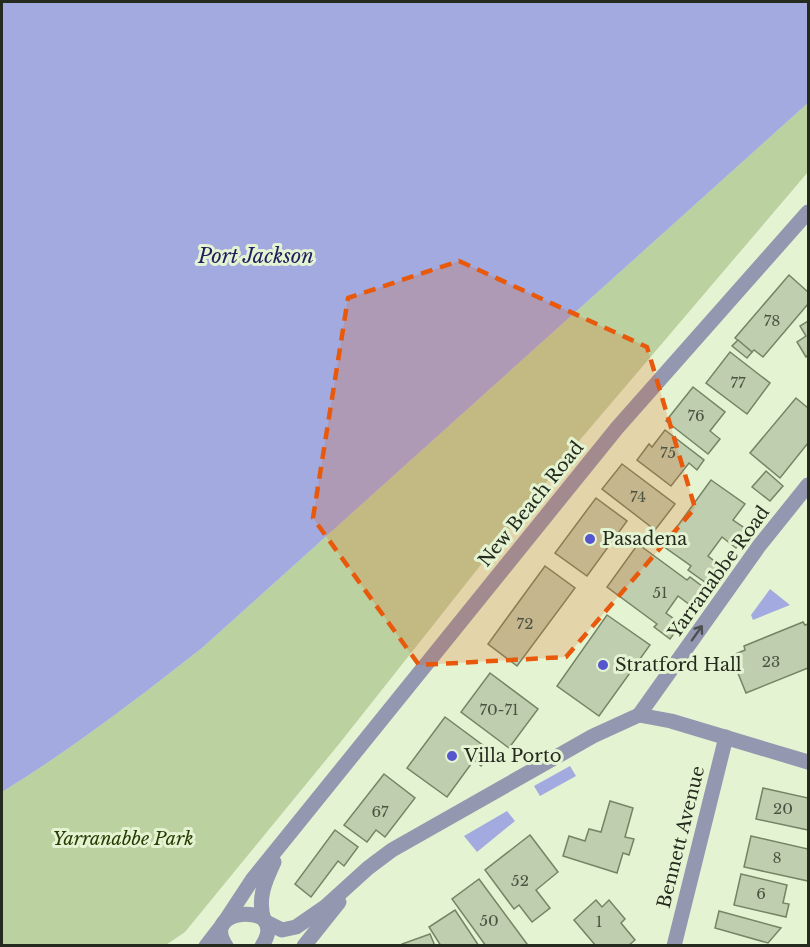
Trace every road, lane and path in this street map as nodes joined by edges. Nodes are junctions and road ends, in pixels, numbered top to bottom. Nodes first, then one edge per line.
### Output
1 (808, 212) edge
2 (808, 484) edge
3 (639, 715) junction
4 (726, 737) junction
5 (808, 762) edge
6 (295, 829) junction
7 (361, 874) junction
8 (265, 921) junction
9 (224, 923) junction
10 (282, 930) junction
11 (207, 945) edge
12 (226, 945) edge
13 (262, 945) edge
14 (295, 945) edge
15 (304, 945) edge
16 (674, 945) edge

1 - 6 street, New Beach Road
3 -> 2 street, Yarranabbe Road
3 - 4 street
3 - 7 street
4 - 5 street
4 - 16 street, Bennett Avenue
6 - 8 street, New Beach Road
6 - 9 street, New Beach Road
7 - 10 street
7 - 15 street
8 - 9 street
8 - 10 street
8 - 13 street, New Beach Road
9 - 11 street, New Beach Road
9 - 12 street
10 - 14 street

